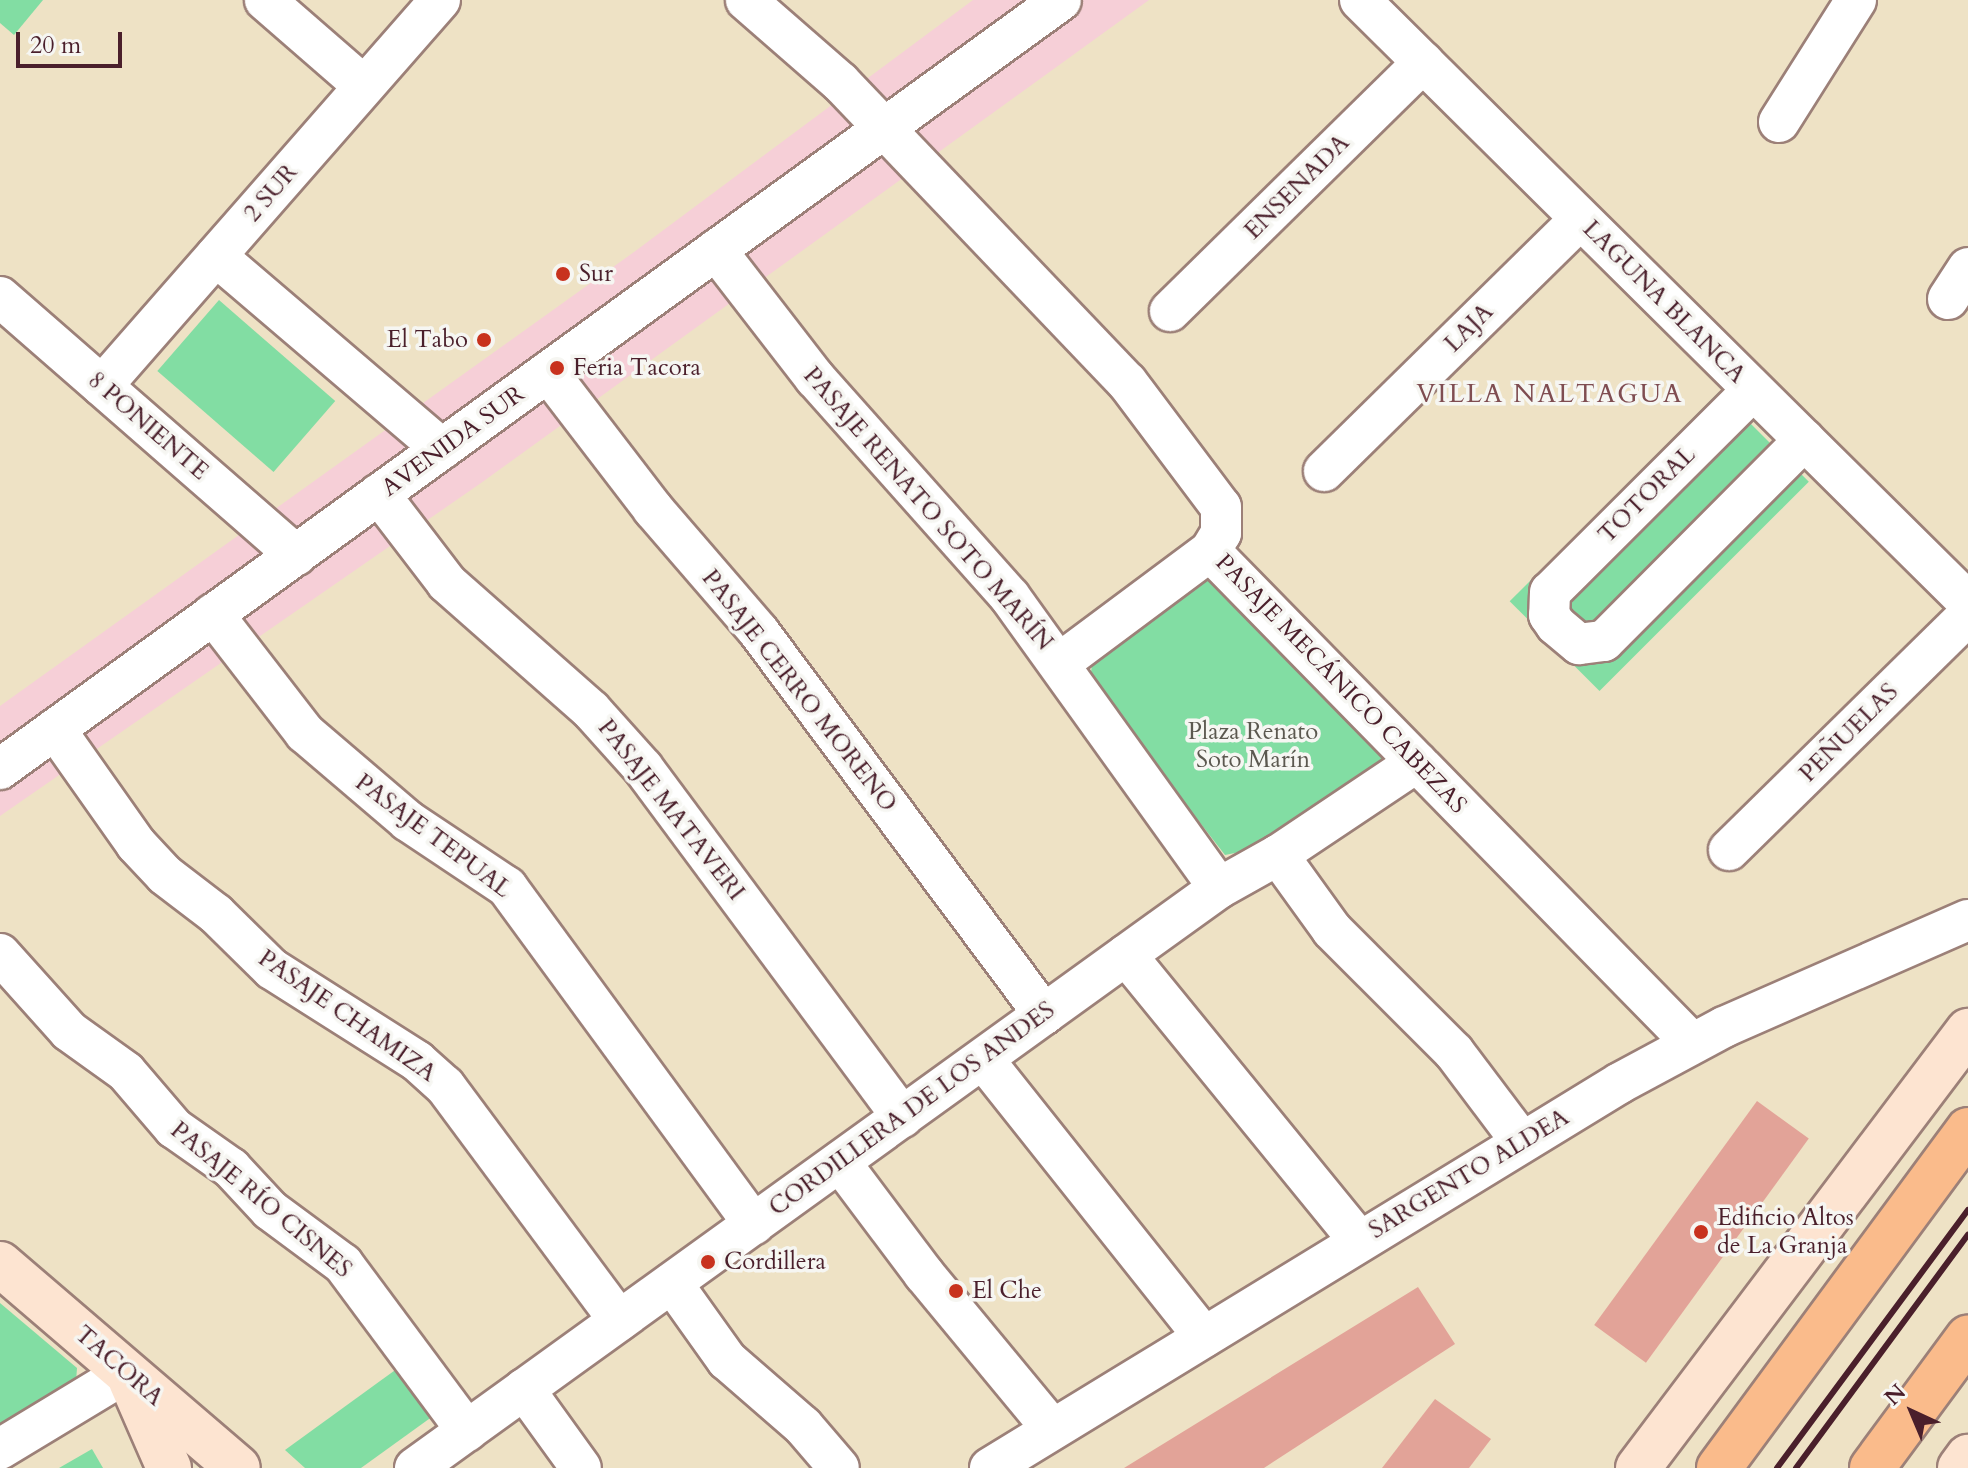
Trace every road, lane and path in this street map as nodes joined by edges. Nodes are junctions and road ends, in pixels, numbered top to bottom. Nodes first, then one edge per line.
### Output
1 (265, 0) edge
2 (440, 0) edge
3 (746, 0) edge
4 (1061, 0) edge
5 (1360, 0) edge
6 (1856, 0) edge
7 (1423, 62) junction
8 (364, 86) junction
9 (1779, 122) dead end
10 (885, 128) junction
11 (1580, 219) junction
12 (716, 250) junction
13 (216, 256) junction
14 (0, 297) edge
15 (1170, 311) dead end
16 (548, 372) junction
17 (102, 386) junction
18 (1753, 390) junction
19 (1804, 440) junction
20 (442, 449) junction
21 (1324, 471) dead end
22 (379, 494) junction
23 (1210, 551) junction
24 (296, 555) junction
25 (1968, 602) edge
26 (213, 614) junction
27 (1968, 615) edge
28 (1060, 663) junction
29 (55, 729) junction
30 (1417, 762) junction
31 (0, 769) edge
32 (1729, 850) dead end
33 (1278, 855) junction
34 (1219, 888) junction
35 (1968, 920) edge
36 (0, 954) edge
37 (1126, 955) junction
38 (1044, 1014) junction
39 (1968, 1031) edge
40 (1692, 1043) junction
41 (983, 1059) junction
42 (902, 1117) junction
43 (1968, 1130) edge
44 (1521, 1141) junction
45 (840, 1162) junction
46 (754, 1224) junction
47 (1359, 1241) junction
48 (0, 1264) edge
49 (672, 1283) junction
50 (619, 1320) junction
51 (1204, 1337) junction
52 (1966, 1340) edge
53 (127, 1372) junction
54 (524, 1389) junction
55 (1052, 1429) junction
56 (467, 1431) junction
57 (0, 1449) edge
58 (1968, 1457) edge
59 (169, 1468) edge
60 (238, 1468) edge
61 (415, 1468) edge
62 (581, 1468) edge
63 (839, 1468) edge
64 (990, 1468) edge
65 (1638, 1468) edge
66 (1719, 1468) edge
67 (1872, 1468) edge
68 (1908, 1468) edge
69 (1960, 1468) edge

1 - 8 street
2 - 8 street, 2 SUR
3 - 10 street, PASAJE MECÁNICO CABEZAS
4 - 10 street, AVENIDA SUR
5 - 7 street, LAGUNA BLANCA
6 - 9 street
7 - 11 street, LAGUNA BLANCA
7 - 15 street, ENSENADA
8 - 13 street, 2 SUR
10 - 12 street, AVENIDA SUR
10 - 23 street, PASAJE MECÁNICO CABEZAS
11 - 18 street, LAGUNA BLANCA
11 - 21 street, LAJA
12 - 16 street, AVENIDA SUR
12 - 28 street, PASAJE RENATO SOTO MARÍN
13 - 17 street, 2 SUR
13 - 20 street
14 - 17 street, 8 PONIENTE
16 - 20 street, AVENIDA SUR
16 - 38 street, PASAJE CERRO MORENO
17 - 24 street, 8 PONIENTE
18 - 19 street, LAGUNA BLANCA
18 - 19 street, TOTORAL
19 - 25 street, LAGUNA BLANCA
20 - 22 street, AVENIDA SUR
22 - 24 street, AVENIDA SUR
22 - 42 street, PASAJE MATAVERI
23 - 28 street
23 - 30 street, PASAJE MECÁNICO CABEZAS
24 - 26 street, AVENIDA SUR
26 - 29 street, AVENIDA SUR
26 - 46 street, PASAJE TEPUAL
27 - 32 street, PEÑUELAS
28 - 34 street, PASAJE RENATO SOTO MARÍN
29 - 31 street, AVENIDA SUR
29 - 50 street, PASAJE CHAMIZA
30 - 33 street, CORDILLERA DE LOS ANDES
30 - 40 street, PASAJE MECÁNICO CABEZAS
33 - 34 street, CORDILLERA DE LOS ANDES
33 - 44 street
34 - 37 street, CORDILLERA DE LOS ANDES
35 - 40 street, SARGENTO ALDEA
36 - 56 street, PASAJE RÍO CISNES
37 - 38 street, CORDILLERA DE LOS ANDES
37 - 47 street
38 - 41 street, CORDILLERA DE LOS ANDES
39 - 65 main road
40 - 44 street, SARGENTO ALDEA
41 - 42 street, CORDILLERA DE LOS ANDES
41 - 51 street
42 - 45 street, CORDILLERA DE LOS ANDES
43 - 66 highway
44 - 47 street, SARGENTO ALDEA
45 - 46 street, CORDILLERA DE LOS ANDES
45 - 55 street
46 - 49 street, CORDILLERA DE LOS ANDES
47 - 51 street, SARGENTO ALDEA
48 - 53 main road, TACORA
49 - 50 street, CORDILLERA DE LOS ANDES
49 - 63 street
50 - 54 street, CORDILLERA DE LOS ANDES
51 - 55 street, SARGENTO ALDEA
52 - 67 highway
52 - 68 highway
53 - 57 street
53 - 59 main road
53 - 60 main road, TACORA
54 - 56 street, CORDILLERA DE LOS ANDES
54 - 62 street
55 - 64 street, SARGENTO ALDEA
56 - 61 street, CORDILLERA DE LOS ANDES
58 - 69 main road

